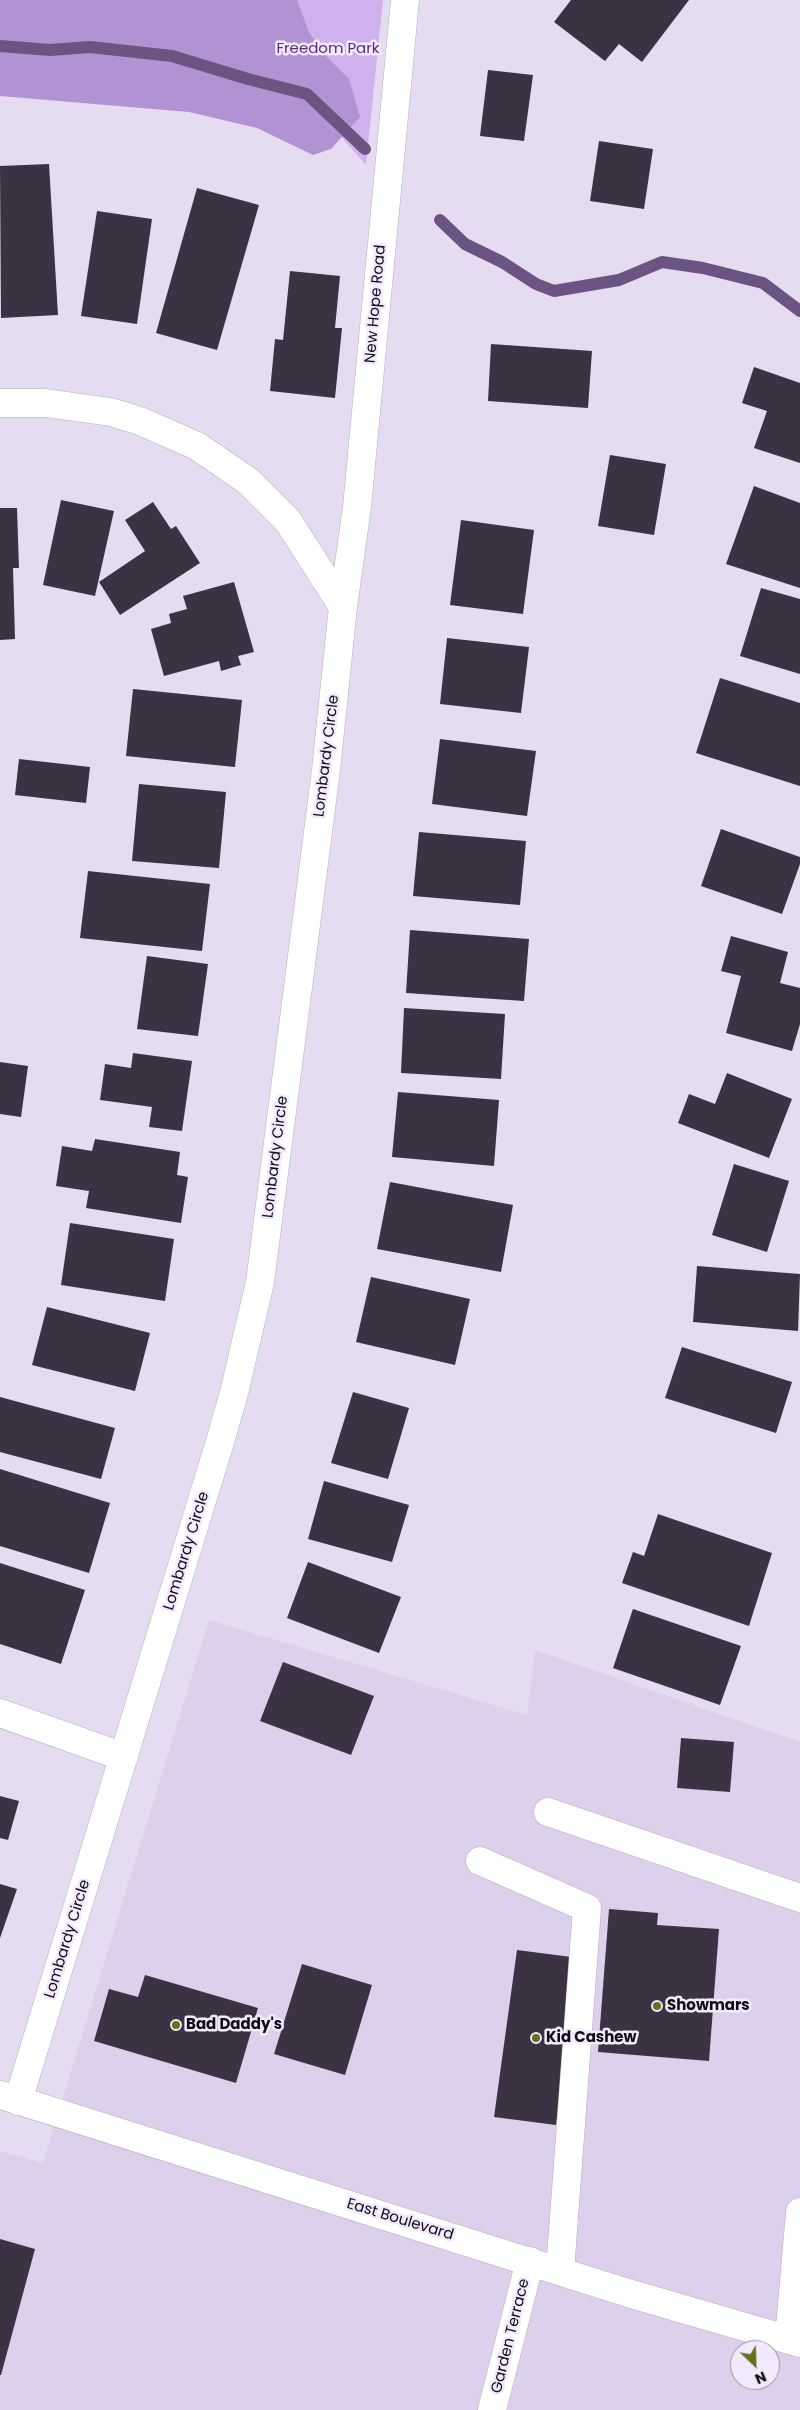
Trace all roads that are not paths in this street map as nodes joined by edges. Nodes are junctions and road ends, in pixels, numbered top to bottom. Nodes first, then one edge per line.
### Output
1 (405, 0) edge
2 (0, 402) edge
3 (343, 607) junction
4 (0, 1714) edge
5 (124, 1757) junction
6 (548, 1812) dead end
7 (480, 1861) dead end
8 (800, 1898) edge
9 (9, 2098) edge
10 (800, 2212) edge
11 (530, 2261) junction
12 (560, 2271) junction
13 (794, 2341) edge
14 (492, 2410) edge

1 - 3 street, New Hope Road
2 - 3 street
3 - 5 street, Lombardy Circle
4 - 5 street
5 - 9 street, Lombardy Circle
6 - 8 street
7 - 12 street
9 - 11 street, East Boulevard
10 - 13 street
11 - 12 street, East Boulevard
11 - 14 street, Garden Terrace
12 - 13 street, East Boulevard

